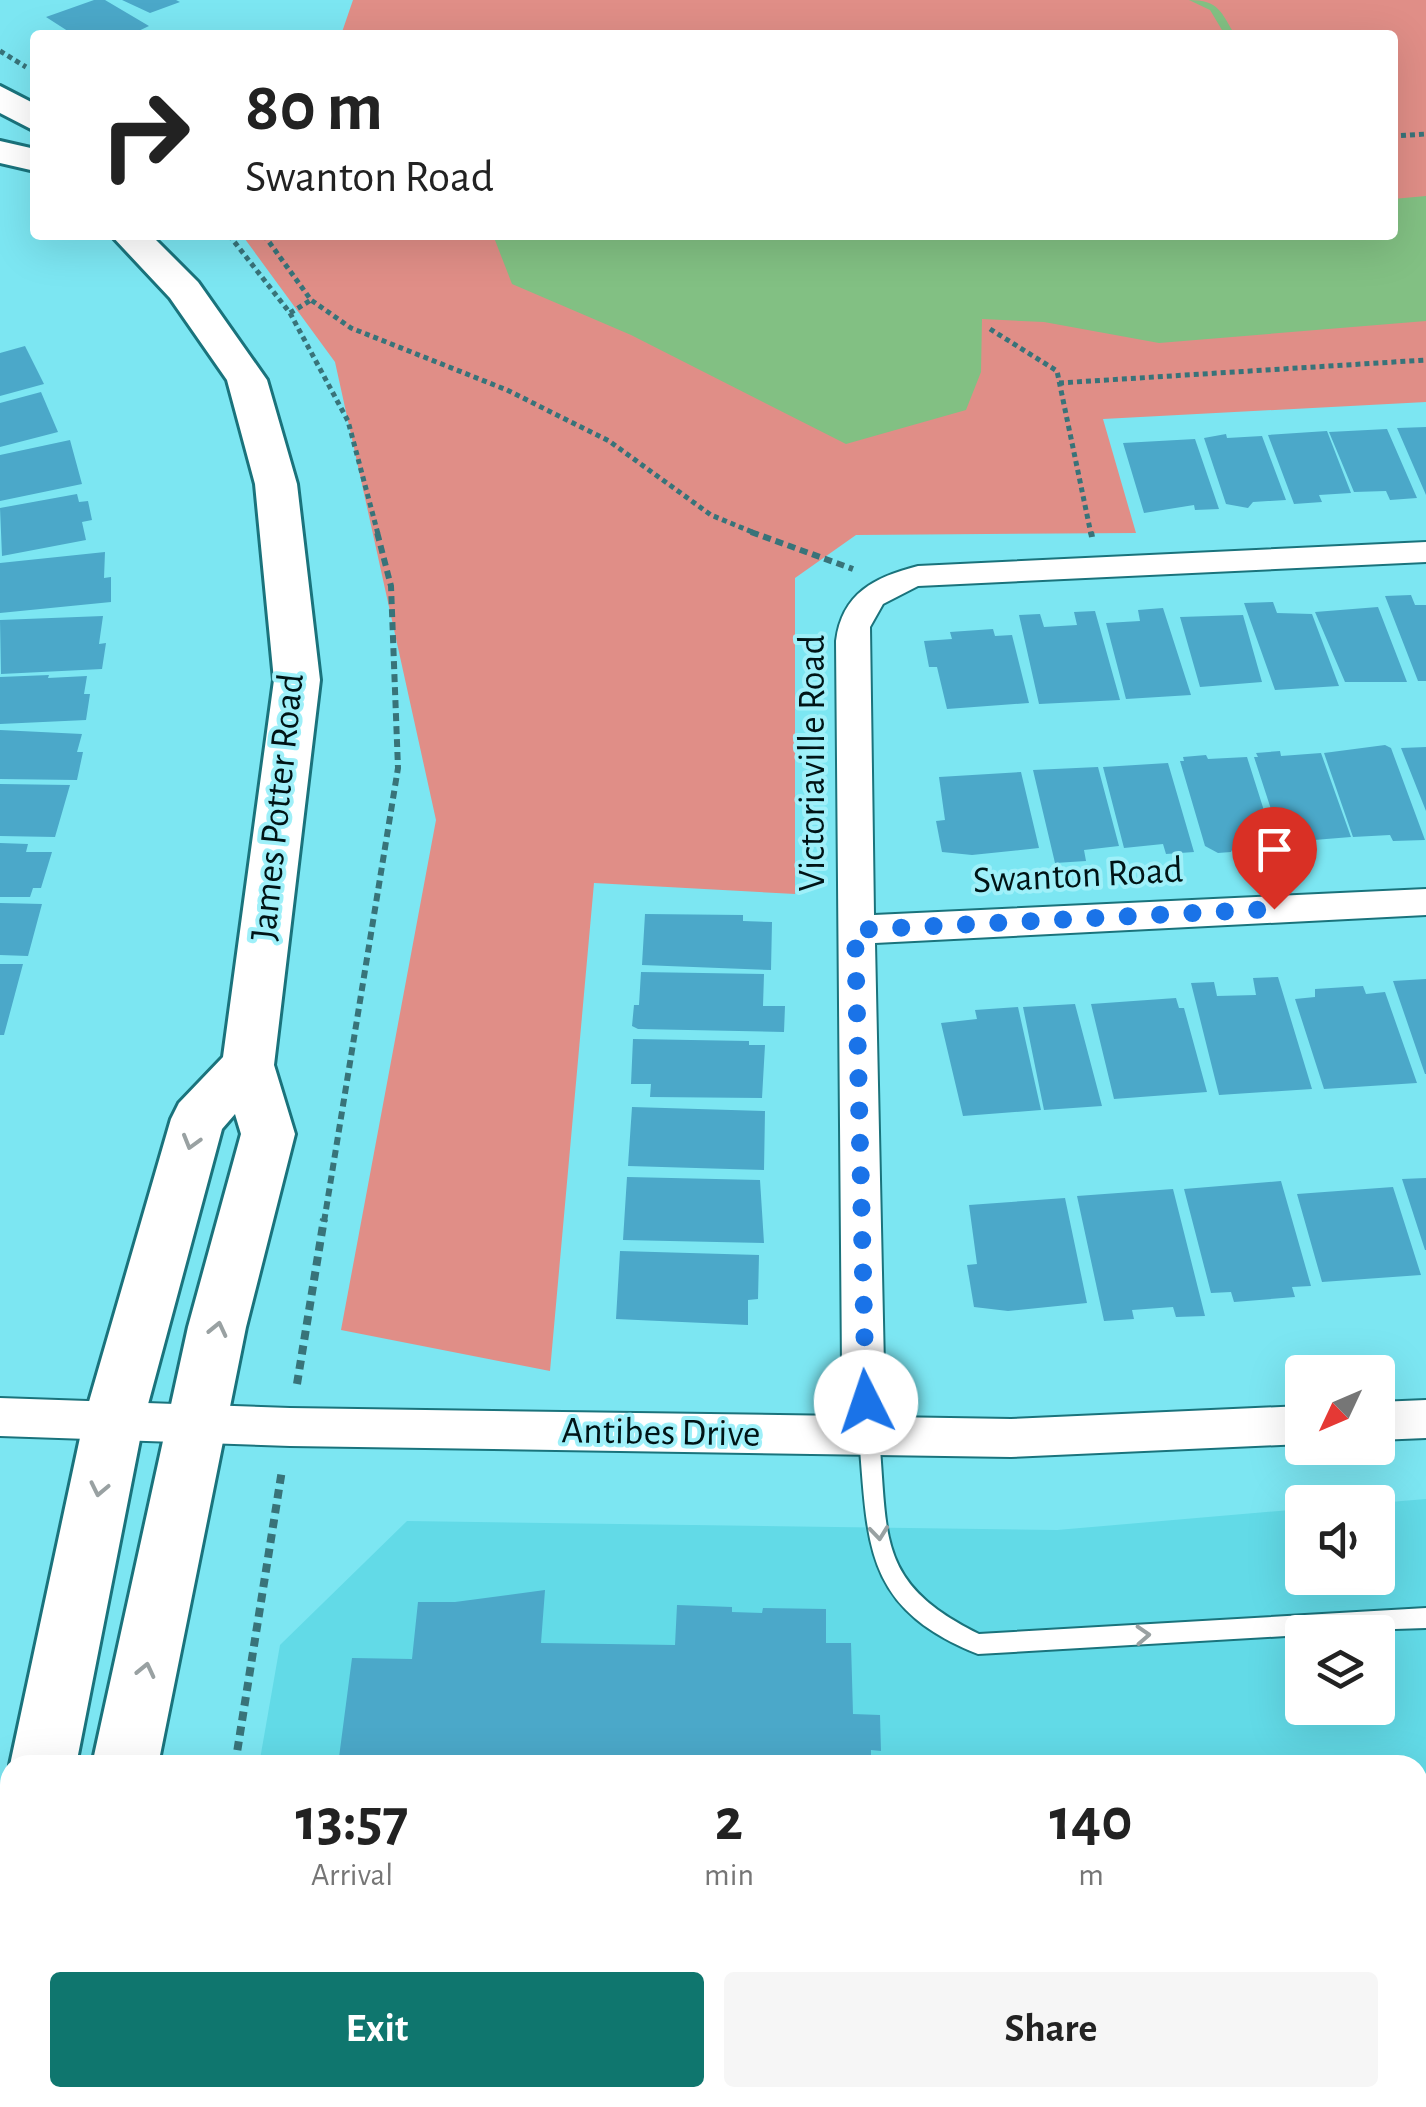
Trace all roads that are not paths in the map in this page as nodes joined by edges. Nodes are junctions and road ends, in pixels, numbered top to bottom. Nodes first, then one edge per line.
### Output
1 (0, 97) edge
2 (30, 117) edge
3 (0, 152) edge
4 (30, 159) edge
5 (135, 240) edge
6 (1426, 552) edge
7 (1426, 902) edge
8 (855, 930) junction
9 (248, 1065) junction
10 (0, 1416) edge
11 (1426, 1419) edge
12 (1395, 1420) edge
13 (151, 1422) junction
14 (1285, 1425) edge
15 (869, 1436) junction
16 (1426, 1618) edge
17 (46, 1755) edge
18 (126, 1755) edge

1 - 2 main road
3 - 4 main road
5 - 9 main road, James Potter Road
6 - 8 street, Victoriaville Road
7 - 8 street, Swanton Road
8 - 15 street, Victoriaville Road
9 -> 13 main road, James Potter Road
13 -> 9 main road, James Potter Road
10 - 13 street, Antibes Drive
11 - 12 street
13 - 15 street, Antibes Drive
13 -> 17 main road, James Potter Road
18 -> 13 main road, James Potter Road
14 - 15 street, Antibes Drive
15 -> 16 lane

